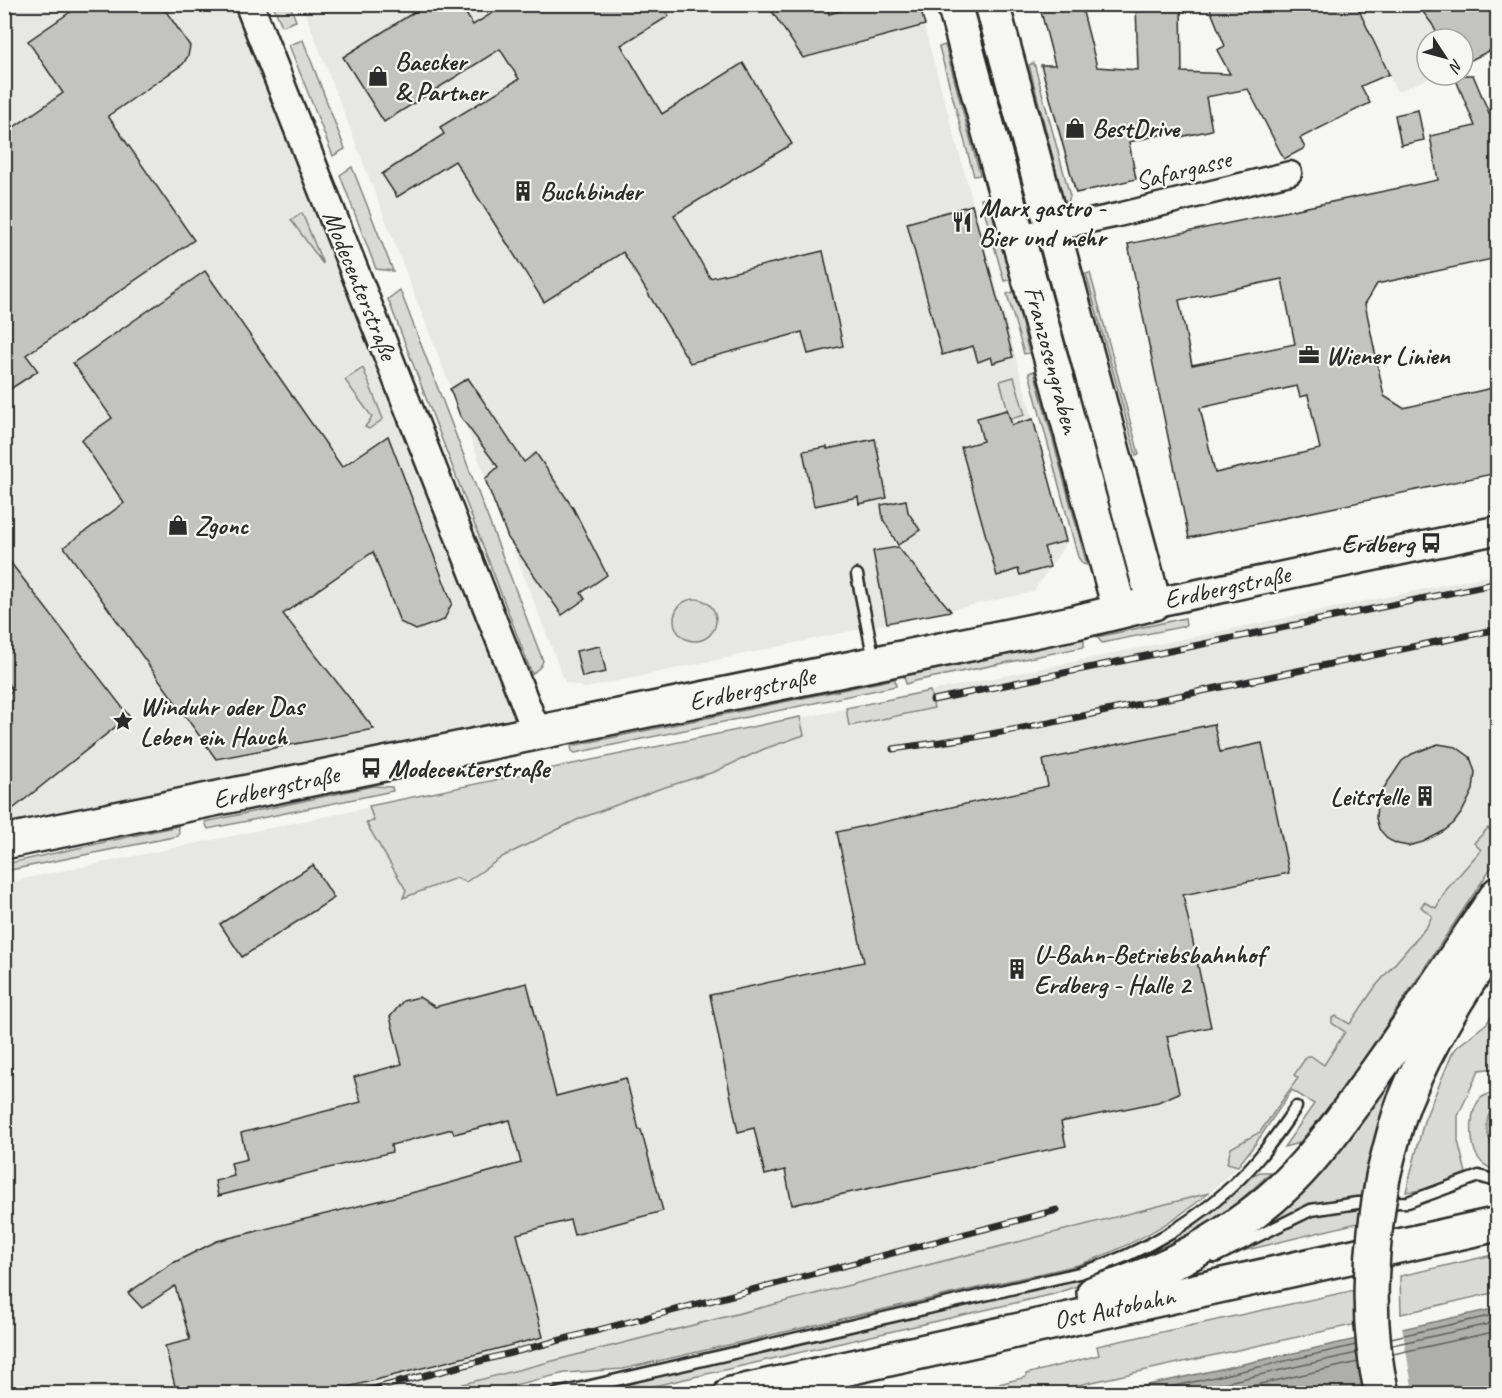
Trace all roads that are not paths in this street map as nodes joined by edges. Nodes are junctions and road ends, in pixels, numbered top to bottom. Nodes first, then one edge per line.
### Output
1 (249, 4) edge
2 (954, 4) edge
3 (992, 4) edge
4 (1290, 173) dead end
5 (1053, 229) junction
6 (1019, 236) junction
7 (1497, 530) edge
8 (857, 575) dead end
9 (1154, 603) junction
10 (1120, 611) junction
11 (874, 663) junction
12 (537, 733) junction
13 (4, 842) edge
14 (1497, 894) edge
15 (1497, 937) edge
16 (1296, 1107) dead end
17 (1497, 1178) edge
18 (1497, 1204) edge
19 (1497, 1224) edge
20 (1206, 1261) dead end
21 (1171, 1277) dead end
22 (1019, 1326) junction
23 (556, 1394) edge
24 (731, 1394) edge
25 (1382, 1394) edge

1 - 12 street, Modecenterstraße
2 - 6 main road, Franzosengraben
3 - 5 main road, Franzosengraben
4 - 5 street, Safargasse
5 - 6 street, Safargasse
5 - 9 main road, Franzosengraben
6 - 10 main road, Franzosengraben
7 - 9 street, Erdbergstraße
8 - 11 lane
9 - 10 main road, Erdbergstraße
10 - 11 main road, Erdbergstraße
11 - 12 main road, Erdbergstraße
12 - 13 main road, Erdbergstraße
14 - 22 main road
15 - 25 main road, bridge
16 - 23 lane
17 - 20 lane
18 - 22 main road
19 - 22 main road, Ost Autobahn
21 - 22 lane
22 - 24 main road, Ost Autobahn

